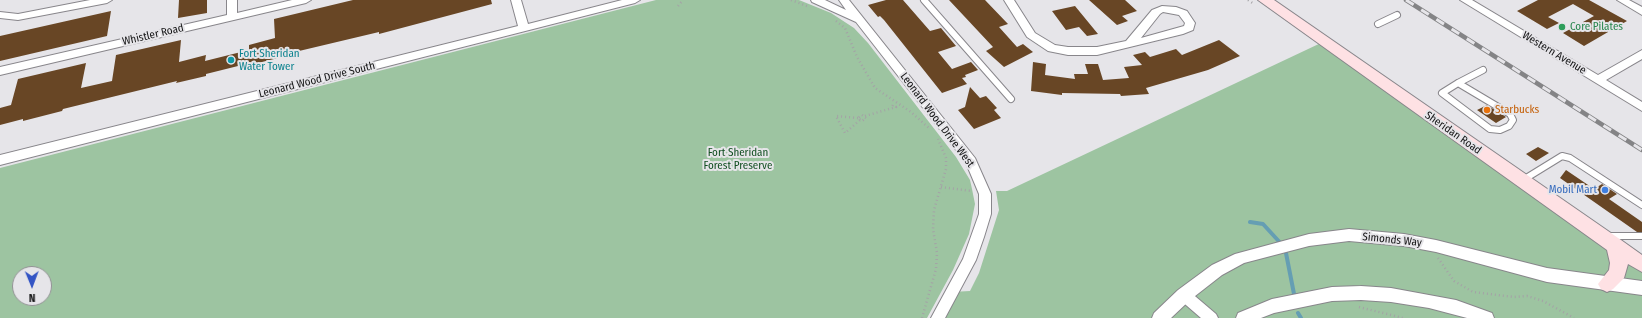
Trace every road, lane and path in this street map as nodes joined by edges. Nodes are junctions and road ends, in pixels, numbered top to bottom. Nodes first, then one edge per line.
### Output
1 (107, 0) edge
2 (232, 0) edge
3 (306, 0) edge
4 (516, 0) edge
5 (635, 0) edge
6 (683, 0) edge
7 (791, 0) edge
8 (844, 0) edge
9 (924, 0) edge
10 (1009, 0) edge
11 (1265, 0) edge
12 (1465, 0) edge
13 (1622, 0) edge
14 (813, 3) edge
15 (678, 6) dead end
16 (1642, 12) edge
17 (1397, 14) dead end
18 (0, 15) edge
19 (232, 17) junction
20 (836, 20) dead end
21 (860, 21) junction
22 (1378, 24) dead end
23 (524, 28) junction
24 (1130, 44) junction
25 (1642, 54) edge
26 (1483, 70) dead end
27 (0, 71) edge
28 (1598, 80) junction
29 (1458, 83) junction
30 (1011, 99) dead end
31 (900, 105) junction
32 (1642, 107) edge
33 (865, 116) junction
34 (859, 119) junction
35 (932, 132) dead end
36 (936, 137) dead end
37 (0, 160) edge
38 (1521, 181) junction
39 (941, 187) junction
40 (975, 191) dead end
41 (1642, 205) edge
42 (1642, 236) edge
43 (1608, 240) junction
44 (1432, 245) junction
45 (1642, 265) edge
46 (1606, 284) junction
47 (1642, 288) edge
48 (1184, 295) junction
49 (1357, 307) dead end
50 (922, 318) edge
51 (938, 318) edge
52 (1160, 318) edge
53 (1211, 318) edge
54 (1244, 318) edge
55 (1403, 318) edge
56 (1486, 318) edge
57 (1574, 318) edge

1 - 18 street
2 - 19 street
3 - 19 street, Whistler Road
4 - 23 street
5 - 23 street, Leonard Wood Drive South
6 - 15 path
7 - 14 path
8 - 21 street, Leonard Wood Drive West
9 - 30 lane
10 - 24 street
11 - 38 main road, Sheridan Road
12 - 28 street, Western Avenue
13 - 16 street
14 - 21 street
17 - 22 lane
19 - 27 street, Whistler Road
20 - 31 path
21 - 51 street, Leonard Wood Drive West
23 - 37 street, Leonard Wood Drive South
24 - 24 street
25 - 28 street
26 - 29 lane
28 - 32 street, Western Avenue
29 - 29 lane
31 - 33 path
31 - 35 path
33 - 34 path
33 - 34 path
34 - 34 path
36 - 39 path
38 - 41 lane
38 - 43 main road, Sheridan Road
39 - 40 path
39 - 50 path
42 - 43 lane
43 - 45 main road, Sheridan Road
43 - 46 main road
44 - 46 street, Simonds Way
44 - 48 street, Simonds Way
44 - 57 path
46 - 47 street, Simonds Way
48 - 52 street, Simonds Way
48 - 53 street
49 - 55 path
54 - 56 street

